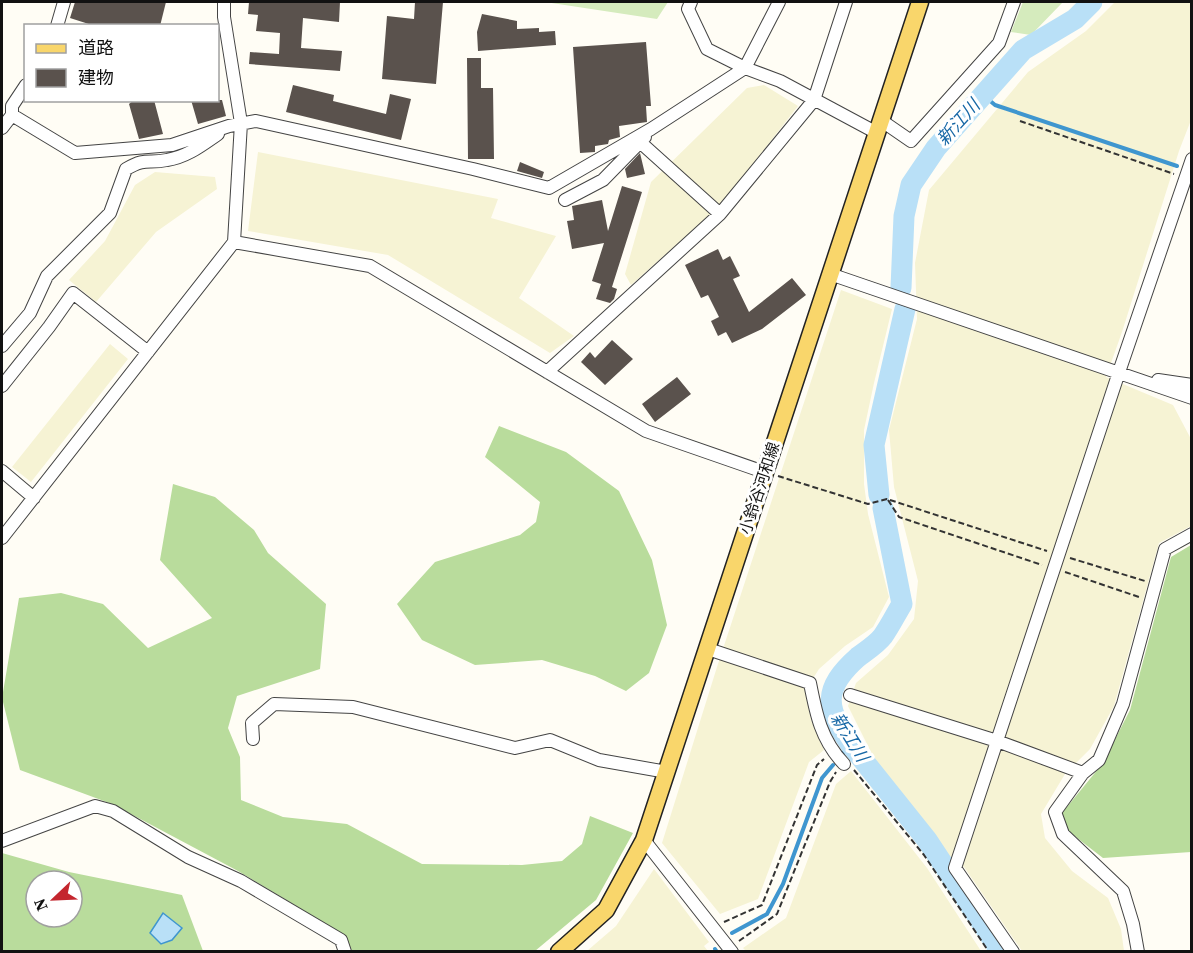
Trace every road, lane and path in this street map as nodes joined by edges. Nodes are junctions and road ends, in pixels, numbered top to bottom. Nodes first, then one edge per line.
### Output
1 (64, 2) edge
2 (224, 2) edge
3 (692, 2) edge
4 (779, 2) edge
5 (846, 2) edge
6 (920, 2) edge
7 (1014, 2) edge
8 (58, 24) edge
9 (745, 68) junction
10 (24, 88) edge
11 (814, 100) junction
12 (12, 115) junction
13 (1020, 121) dead end
14 (235, 124) junction
15 (879, 127) junction
16 (2, 128) edge
17 (651, 129) junction
18 (640, 142) junction
19 (1191, 159) edge
20 (1188, 178) edge
21 (565, 200) dead end
22 (720, 214) junction
23 (234, 242) junction
24 (830, 274) junction
25 (2, 346) edge
26 (148, 352) junction
27 (547, 372) junction
28 (1119, 372) junction
29 (1133, 377) junction
30 (1191, 385) edge
31 (2, 386) edge
32 (1191, 398) edge
33 (2, 471) edge
34 (764, 472) junction
35 (34, 498) junction
36 (887, 499) junction
37 (1191, 534) edge
38 (2, 538) edge
39 (1059, 554) junction
40 (1054, 568) junction
41 (1156, 584) junction
42 (1150, 600) junction
43 (708, 649) junction
44 (850, 695) dead end
45 (253, 739) dead end
46 (997, 741) junction
47 (833, 752) junction
48 (844, 764) junction
49 (667, 772) junction
50 (1083, 773) junction
51 (644, 840) junction
52 (2, 841) edge
53 (715, 930) junction
54 (731, 950) edge
55 (345, 951) edge
56 (559, 951) edge
57 (989, 951) edge
58 (1013, 951) edge
59 (1138, 951) edge

1 - 8 street
2 - 14 street
3 - 9 street
4 - 9 street
5 - 11 street
6 - 15 main road, 小鈴谷河和線
7 - 15 street
9 - 11 street
9 - 17 street
10 - 12 street
11 - 15 street
11 - 22 street
12 - 14 street
12 - 16 street
13 - 20 path
14 - 17 street
14 - 23 street
14 - 25 street
15 - 24 main road, 小鈴谷河和線
17 - 18 street
18 - 21 street
18 - 22 street
19 - 20 street
20 - 28 street
22 - 27 street
23 - 26 street
23 - 27 street
24 - 28 street
24 - 34 main road, 小鈴谷河和線
26 - 31 street
26 - 35 street
27 - 34 street
28 - 29 street
28 - 39 street
29 - 30 street
29 - 32 street
33 - 35 street
34 - 36 path
34 - 43 main road, 小鈴谷河和線
35 - 38 street
36 - 39 path
36 - 40 path
37 - 41 street
39 - 40 street
39 - 41 path
40 - 42 path
40 - 46 street
41 - 42 street
42 - 50 street
43 - 47 street
43 - 49 main road, 小鈴谷河和線
44 - 46 street
45 - 49 street
46 - 50 street
46 - 58 street
47 - 48 street
47 - 53 path
48 - 54 path
48 - 57 path
49 - 51 main road, 小鈴谷河和線
50 - 59 street
51 - 53 street
51 - 56 main road, 小鈴谷河和線
52 - 55 street
53 - 54 street

